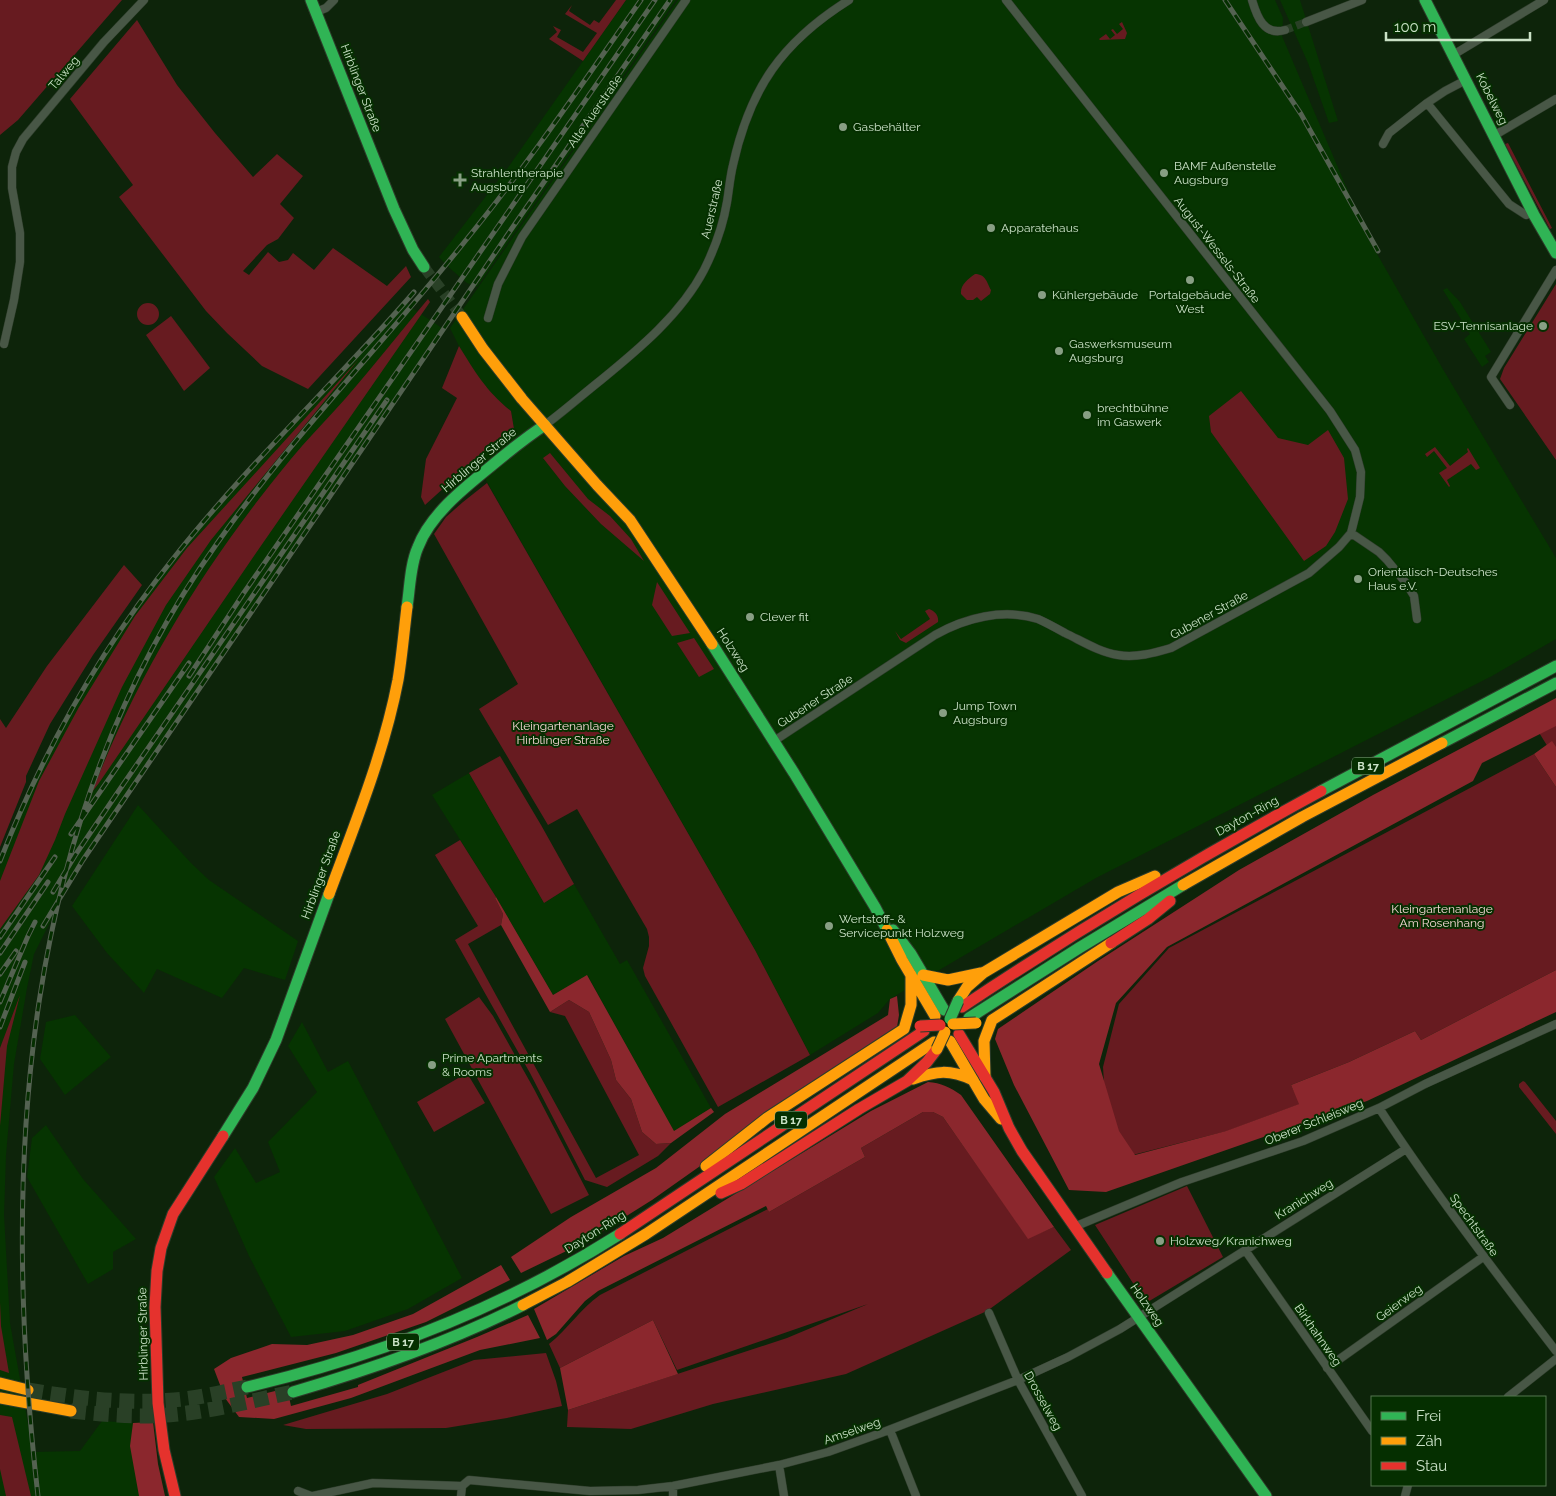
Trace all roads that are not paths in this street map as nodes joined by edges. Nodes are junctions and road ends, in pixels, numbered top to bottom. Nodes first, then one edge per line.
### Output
1 (144, 0) edge
2 (311, 0) edge
3 (334, 0) edge
4 (686, 0) edge
5 (849, 0) edge
6 (1006, 0) edge
7 (1252, 0) edge
8 (1362, 0) edge
9 (1425, 0) edge
10 (1544, 0) edge
11 (316, 12) junction
12 (1306, 22) tunnel mouth
13 (1286, 30) tunnel mouth
14 (1453, 55) junction
15 (1466, 80) junction
16 (1556, 99) edge
17 (1427, 103) junction
18 (1495, 135) junction
19 (1384, 144) dead end
20 (1533, 212) junction
21 (1556, 253) edge
22 (424, 267) tunnel mouth
23 (1556, 270) edge
24 (462, 317) tunnel mouth
25 (488, 318) dead end
26 (4, 344) dead end
27 (1510, 405) dead end
28 (544, 425) junction
29 (1351, 533) junction
30 (1417, 620) dead end
31 (1556, 666) edge
32 (1556, 683) edge
33 (774, 741) junction
34 (1183, 868) junction
35 (1197, 876) junction
36 (875, 907) junction
37 (983, 973) junction
38 (911, 975) junction
39 (923, 975) junction
40 (960, 1004) junction
41 (992, 1020) junction
42 (973, 1021) junction
43 (1556, 1024) edge
44 (947, 1025) junction
45 (904, 1029) junction
46 (922, 1029) junction
47 (936, 1045) junction
48 (985, 1077) junction
49 (972, 1080) junction
50 (907, 1081) junction
51 (1379, 1108) junction
52 (1009, 1128) junction
53 (1406, 1150) junction
54 (658, 1209) junction
55 (668, 1219) junction
56 (1074, 1226) junction
57 (1245, 1250) junction
58 (1483, 1257) junction
59 (989, 1314) dead end
60 (1138, 1317) junction
61 (1556, 1351) edge
62 (1556, 1359) edge
63 (1327, 1368) junction
64 (1018, 1380) junction
65 (0, 1383) edge
66 (247, 1387) tunnel mouth
67 (28, 1390) tunnel mouth
68 (293, 1392) tunnel mouth
69 (1509, 1396) edge
70 (0, 1398) edge
71 (70, 1411) tunnel mouth
72 (890, 1430) junction
73 (1371, 1430) edge
74 (779, 1465) junction
75 (462, 1486) junction
76 (673, 1486) junction
77 (298, 1491) dead end
78 (552, 1492) edge
79 (175, 1496) edge
80 (312, 1496) edge
81 (461, 1496) edge
82 (673, 1496) edge
83 (784, 1496) edge
84 (916, 1496) edge
85 (1082, 1496) edge
86 (1266, 1496) edge

1 - 26 street, Talweg
2 - 11 main road, Hirblinger Straße
3 - 11 street
4 - 25 street, Alte Auerstraße
5 - 28 street, Auerstraße
6 - 29 street, August-Wessels-Straße
7 - 13 street
8 - 12 street
9 - 14 main road, Kobelweg
10 - 14 street
11 - 22 main road, Hirblinger Straße
14 - 15 main road, Kobelweg
15 - 17 street
15 - 18 main road, Kobelweg
16 - 18 street
17 - 19 street
17 - 20 street
18 - 20 main road, Kobelweg
20 - 21 main road, Kobelweg
23 - 27 street
24 - 28 main road
28 - 33 main road, Holzweg
28 - 79 main road, Hirblinger Straße
29 - 30 street
29 - 33 street, Gubener Straße
31 - 34 main road, Dayton-Ring / B 17
32 - 35 main road, B 17
33 - 36 main road, Holzweg
34 - 37 main road
34 - 40 main road, Dayton-Ring / B 17
35 - 41 main road
35 - 42 main road, B 17
36 - 38 main road, Holzweg
36 - 39 main road, Holzweg
37 - 39 main road
37 - 40 main road
38 - 44 main road, Holzweg
38 - 45 main road
39 - 44 main road, Holzweg
40 - 44 main road, bridge
41 - 42 main road
41 - 48 main road
42 - 44 main road, bridge
43 - 51 street, Oberer Schleisweg
44 - 46 main road, bridge
44 - 47 main road, bridge
44 - 48 main road, Holzweg
44 - 49 main road, Holzweg
45 - 46 main road
45 - 54 main road
46 - 54 main road, Dayton-Ring / B 17
47 - 50 main road
47 - 55 main road, B 17
48 - 52 main road, Holzweg
49 - 50 main road
49 - 52 main road, Holzweg
50 - 55 main road
51 - 53 street, Spechtstraße
51 - 56 street, Oberer Schleisweg
52 - 56 main road, Holzweg
53 - 57 street, Kranichweg
53 - 58 street, Spechtstraße
54 - 66 main road, Dayton-Ring / B 17
55 - 68 main road, B 17
56 - 60 main road, Holzweg
57 - 60 street, Kranichweg
57 - 63 street, Birkhahnweg
58 - 61 street, Spechtstraße
58 - 63 street, Geierweg
59 - 64 street, Drosselweg
60 - 64 street, Amselweg
60 - 86 main road, Holzweg
62 - 69 street
63 - 73 street, Birkhahnweg
64 - 72 street, Amselweg
64 - 85 street, Drosselweg
65 - 67 main road
70 - 71 main road
72 - 74 street, Amselweg
72 - 84 street
74 - 76 street, Amselweg
74 - 83 street
75 - 78 street, Amselweg
75 - 80 street, Amselweg
75 - 81 street
76 - 78 street, Amselweg
76 - 82 street
77 - 80 street

